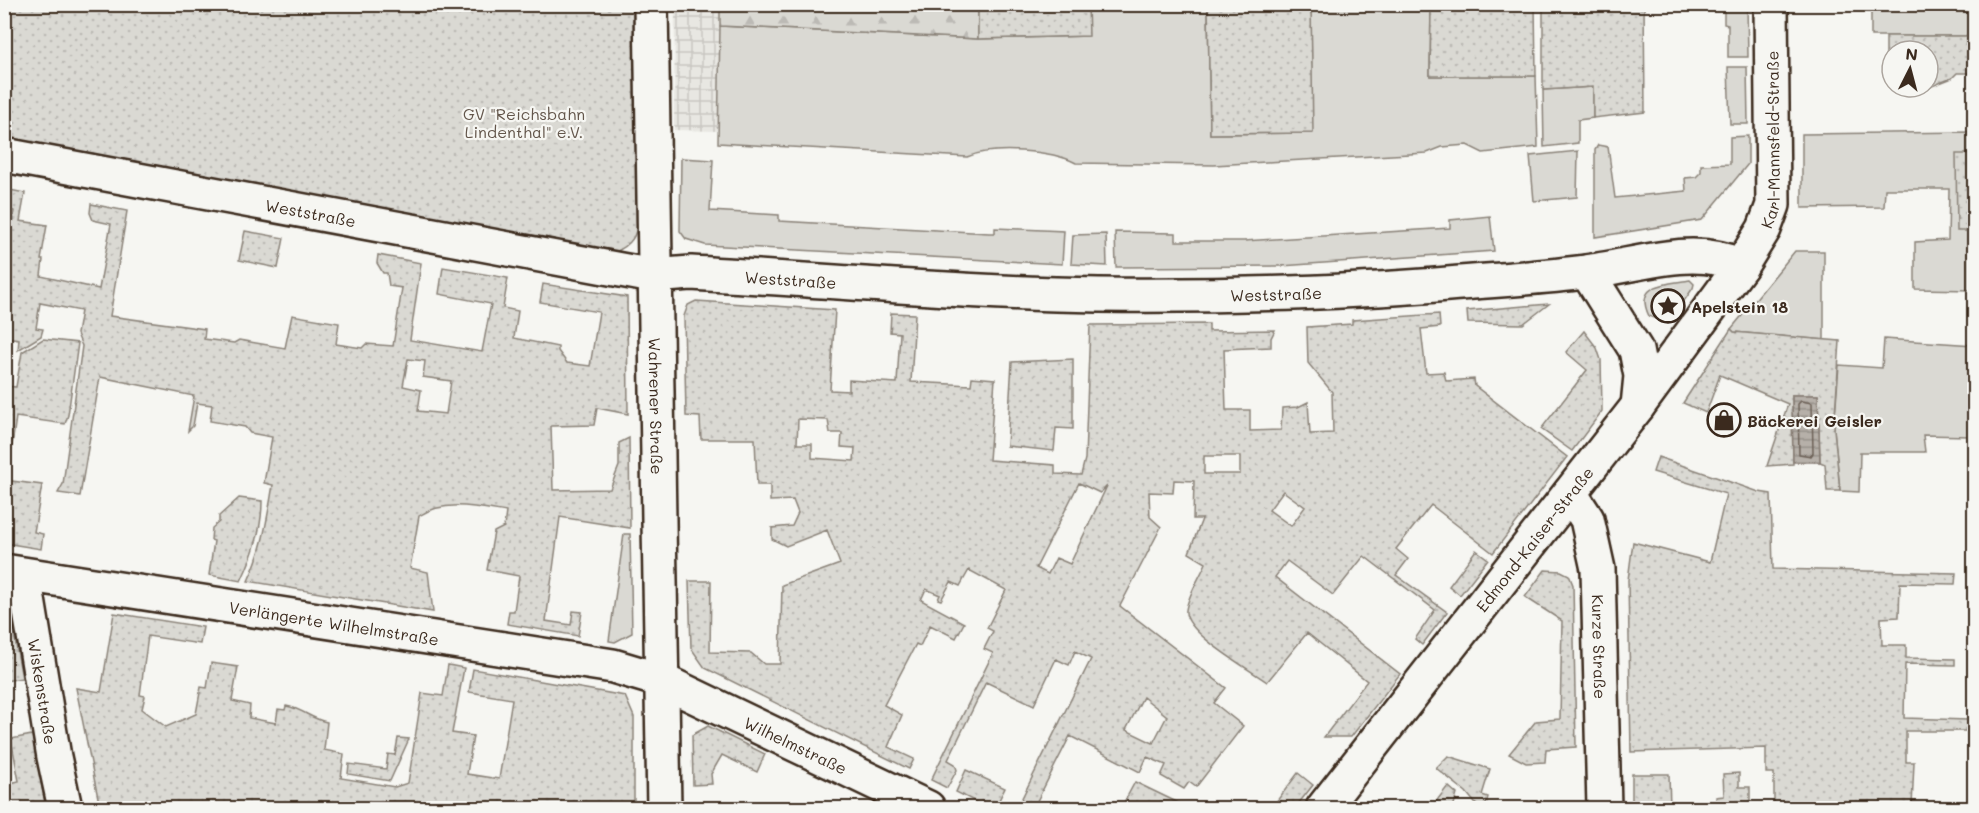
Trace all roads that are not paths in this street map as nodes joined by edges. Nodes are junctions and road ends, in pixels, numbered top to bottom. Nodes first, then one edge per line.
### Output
1 (651, 4) edge
2 (1771, 4) edge
3 (4, 155) edge
4 (1741, 266) junction
5 (1587, 272) junction
6 (653, 276) junction
7 (1638, 406) junction
8 (1570, 493) junction
9 (14, 573) edge
10 (663, 681) junction
11 (66, 808) edge
12 (664, 808) edge
13 (928, 808) edge
14 (1323, 808) edge
15 (1604, 808) edge

1 - 6 street, Wahrener Straße
2 - 4 street, Karl-Mannsfeld-Straße
3 - 6 street, Weststraße
4 - 5 street, Weststraße
4 - 7 street, Edmond-Kaiser-Straße
5 - 6 street, Weststraße
5 - 7 street
6 - 10 street, Wahrener Straße
7 - 8 street, Edmond-Kaiser-Straße
8 - 14 street, Edmond-Kaiser-Straße
8 - 15 street, Kurze Straße
9 - 10 street, Verlängerte Wilhelmstraße
9 - 11 street, Wiskenstraße
10 - 12 street, Wahrener Straße
10 - 13 street, Wilhelmstraße

